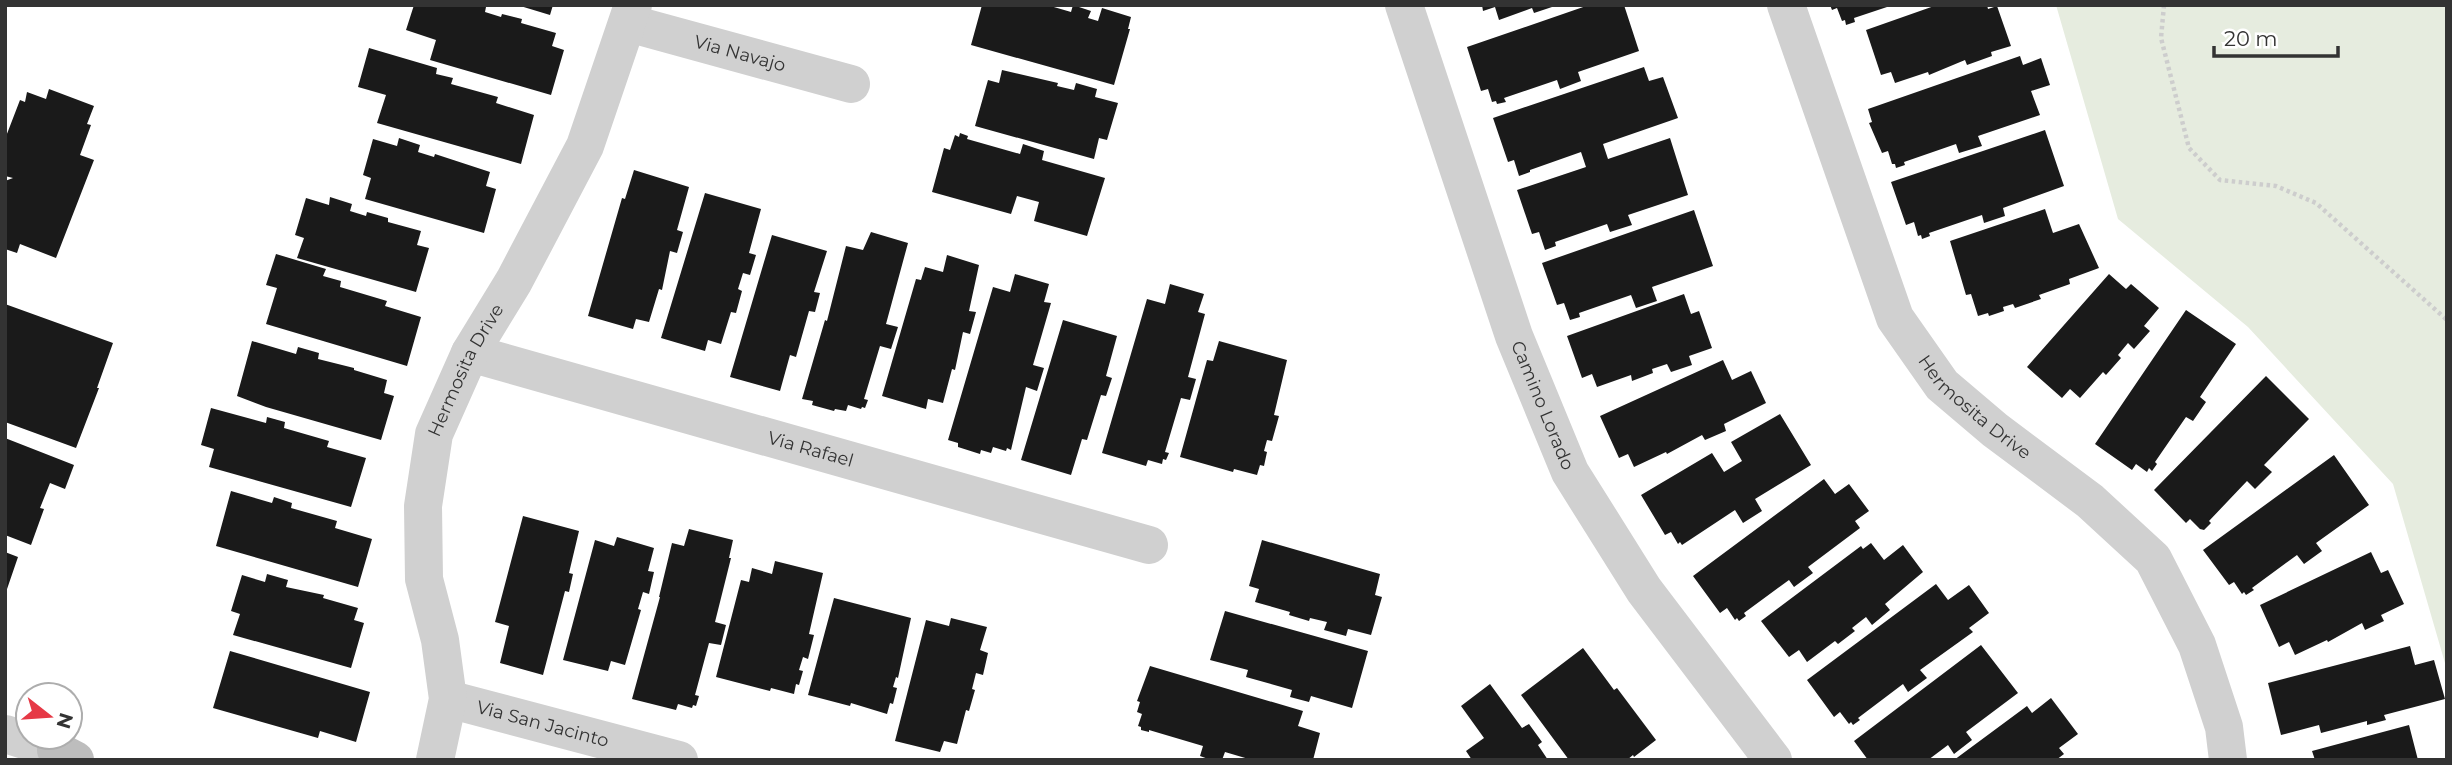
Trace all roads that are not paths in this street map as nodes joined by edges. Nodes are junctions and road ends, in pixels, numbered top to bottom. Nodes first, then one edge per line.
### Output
1 (1404, 5) edge
2 (1786, 5) edge
3 (631, 14) edge
4 (851, 84) dead end
5 (470, 354) junction
6 (1149, 545) dead end
7 (448, 699) junction
8 (5, 734) edge
9 (1755, 753) edge
10 (66, 755) edge
11 (435, 760) edge
12 (680, 760) edge
13 (2228, 760) edge

1 - 9 street, Camino Lorado
2 - 13 street, Hermosita Drive
3 - 4 street, Via Navajo
3 - 5 street, Hermosita Drive
5 - 6 street, Via Rafael
5 - 7 street, Hermosita Drive
7 - 11 street, Hermosita Drive
7 - 12 street, Via San Jacinto
8 - 10 street

